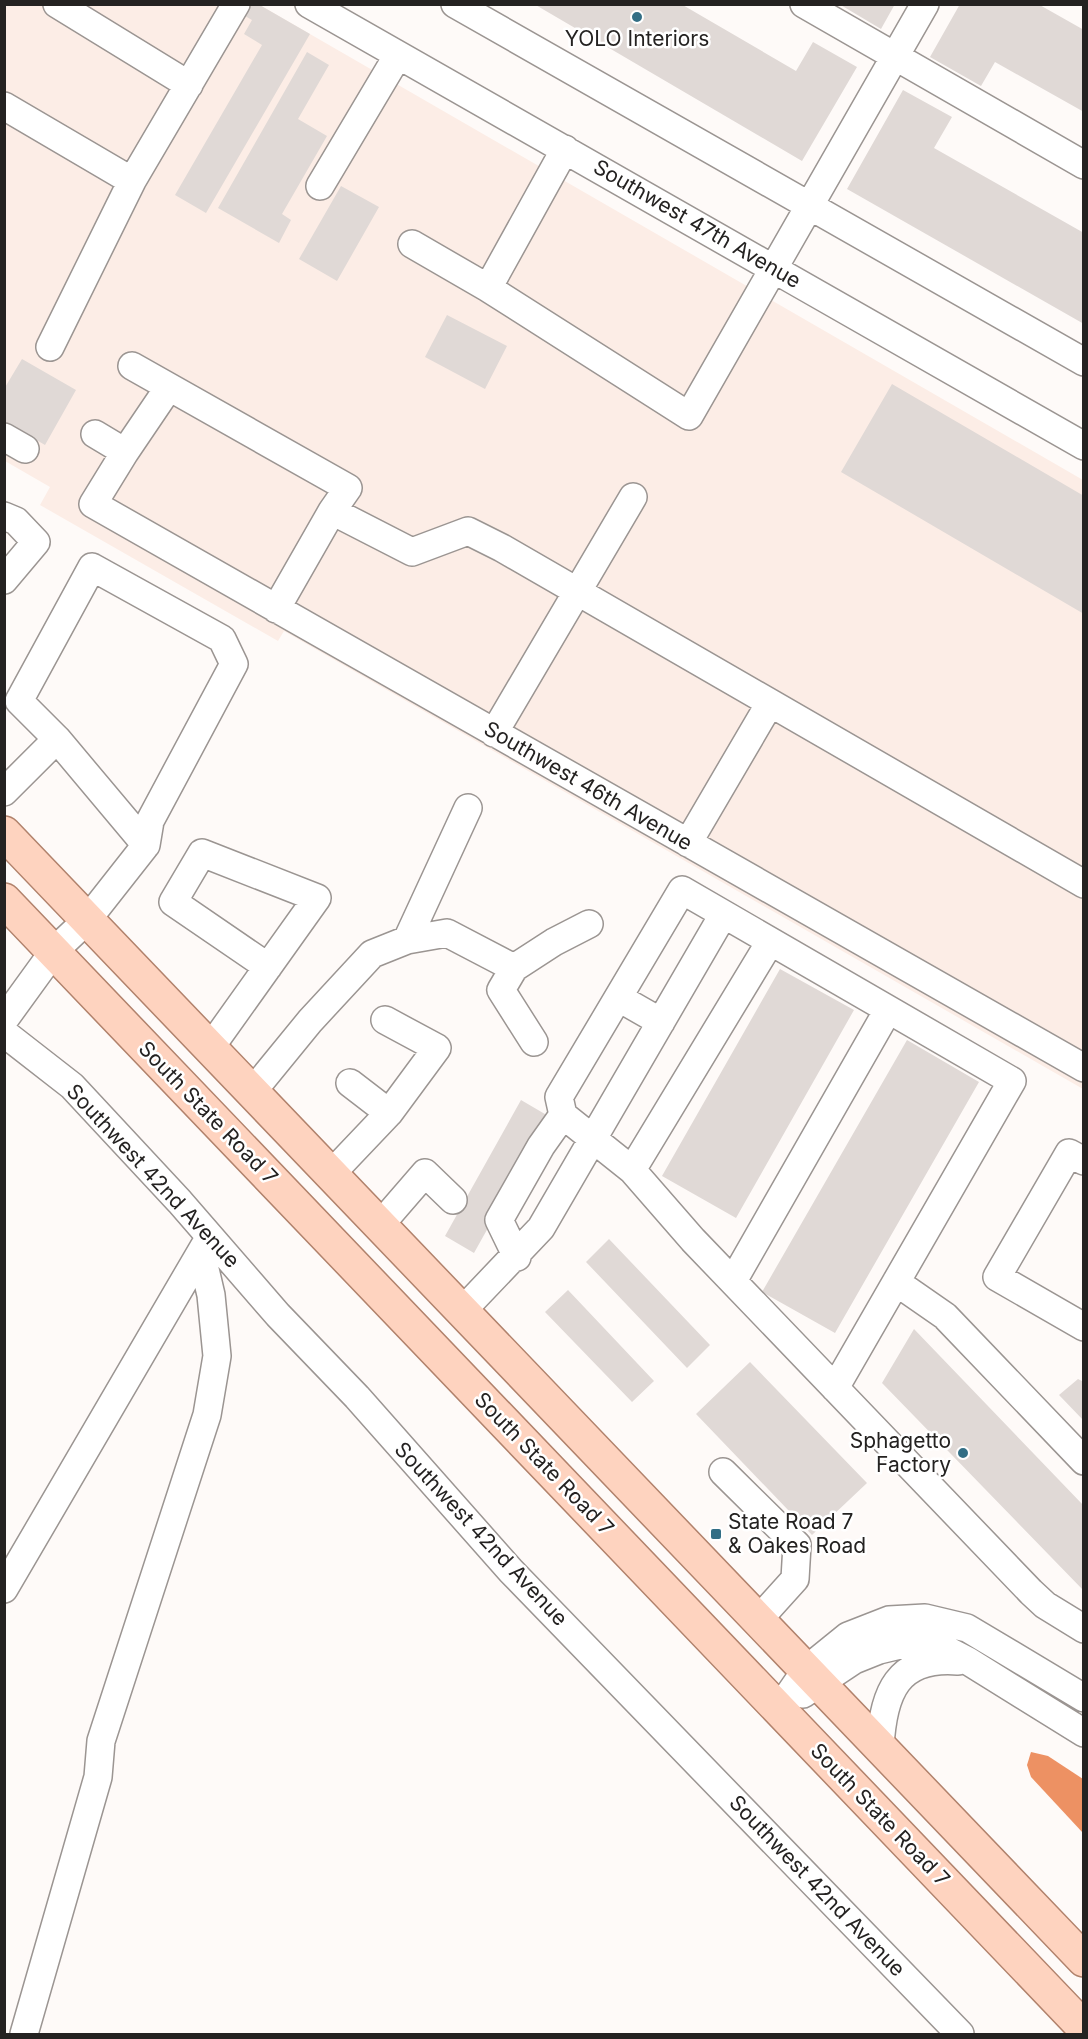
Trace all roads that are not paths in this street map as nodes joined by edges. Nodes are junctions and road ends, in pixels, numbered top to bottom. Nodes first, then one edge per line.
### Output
1 (57, 4) edge
2 (236, 4) edge
3 (455, 4) edge
4 (804, 4) edge
5 (925, 4) edge
6 (321, 7) edge
7 (398, 55) junction
8 (895, 57) junction
9 (189, 85) junction
10 (4, 106) edge
11 (565, 149) junction
12 (1083, 165) edge
13 (132, 181) junction
14 (320, 186) dead end
15 (810, 206) junction
16 (412, 244) dead end
17 (774, 268) junction
18 (488, 288) junction
19 (50, 347) dead end
20 (1083, 362) edge
21 (132, 366) dead end
22 (169, 387) junction
23 (95, 434) dead end
24 (1083, 447) edge
25 (125, 452) junction
26 (633, 497) dead end
27 (332, 511) junction
28 (4, 516) edge
29 (4, 580) edge
30 (577, 592) junction
31 (276, 609) junction
32 (770, 703) junction
33 (494, 733) junction
34 (57, 739) junction
35 (4, 792) edge
36 (468, 808) dead end
37 (4, 834) edge
38 (688, 843) junction
39 (146, 845) junction
40 (1083, 884) edge
41 (4, 900) edge
42 (723, 915) junction
43 (87, 920) junction
44 (589, 924) dead end
45 (407, 940) junction
46 (770, 942) junction
47 (54, 951) junction
48 (268, 967) junction
49 (514, 968) junction
50 (619, 998) junction
51 (888, 1010) junction
52 (4, 1020) edge
53 (386, 1020) dead end
54 (661, 1022) junction
55 (4, 1033) edge
56 (534, 1042) dead end
57 (210, 1048) junction
58 (1083, 1068) edge
59 (350, 1083) dead end
60 (252, 1092) junction
61 (388, 1113) junction
62 (564, 1115) junction
63 (593, 1139) junction
64 (1083, 1161) edge
65 (632, 1170) junction
66 (331, 1174) junction
67 (453, 1200) dead end
68 (380, 1225) junction
69 (206, 1244) junction
70 (516, 1257) junction
71 (733, 1281) junction
72 (896, 1282) junction
73 (380, 1293) junction
74 (462, 1311) junction
75 (1083, 1327) edge
76 (835, 1388) junction
77 (1083, 1461) edge
78 (723, 1472) dead end
79 (4, 1589) edge
80 (758, 1620) junction
81 (1083, 1629) edge
82 (968, 1661) junction
83 (812, 1676) junction
84 (1083, 1698) edge
85 (779, 1709) junction
86 (1083, 1733) edge
87 (880, 1747) junction
88 (1083, 1960) edge
89 (1083, 2028) edge
90 (24, 2034) edge
91 (960, 2034) edge

1 - 9 street
2 - 9 street
3 - 15 street
4 - 8 street
5 - 8 street
6 - 7 street, Southwest 47th Avenue
7 - 11 street, Southwest 47th Avenue
7 - 14 street
8 - 12 street
8 - 15 street
9 - 13 street
10 - 13 street
11 - 17 street, Southwest 47th Avenue
11 - 18 street
13 - 19 street
15 - 17 street
15 - 20 street
16 - 18 street
17 - 18 street
17 - 24 street, Southwest 47th Avenue
21 - 22 street
22 - 25 street
22 - 27 street
23 - 25 street
25 - 31 street, Southwest 46th Avenue
26 - 30 street
27 - 30 street
27 - 31 street
28 - 29 street
30 - 32 street
30 - 33 street
31 - 33 street, Southwest 46th Avenue
32 - 38 street
32 - 40 street
33 - 38 street, Southwest 46th Avenue
34 - 35 street
34 - 39 street
34 - 39 street
36 - 45 street
37 - 43 main road
38 - 58 street, Southwest 46th Avenue
39 - 43 street
41 - 47 main road, South State Road 7
42 - 46 street
42 - 50 street
42 - 54 street
43 - 47 street
43 - 57 main road
44 - 49 street
45 - 49 street
45 - 60 street
46 - 51 street
46 - 65 street
47 - 52 street
47 - 73 main road, South State Road 7
48 - 48 street
48 - 57 street
49 - 56 street
50 - 54 street
50 - 62 street
51 - 71 street
51 - 72 street
53 - 61 street
54 - 63 street
55 - 69 street, Southwest 42nd Avenue
57 - 60 main road
59 - 61 street
60 - 66 main road
61 - 66 street
62 - 63 street
62 - 70 street
63 - 65 street
63 - 70 street
64 - 75 street
65 - 71 street
66 - 68 main road
67 - 68 street
68 - 74 main road
69 - 79 street
69 - 90 street
69 - 91 street, Southwest 42nd Avenue
70 - 74 street
71 - 76 street
72 - 76 street
72 - 77 street
73 - 74 main road
73 - 85 main road, South State Road 7
74 - 80 main road
76 - 81 street
78 - 80 street
80 - 83 main road
82 - 83 street
82 - 86 street
82 - 87 street
83 - 84 street
83 - 85 street
83 - 87 main road
85 - 89 main road, South State Road 7
87 - 88 main road

